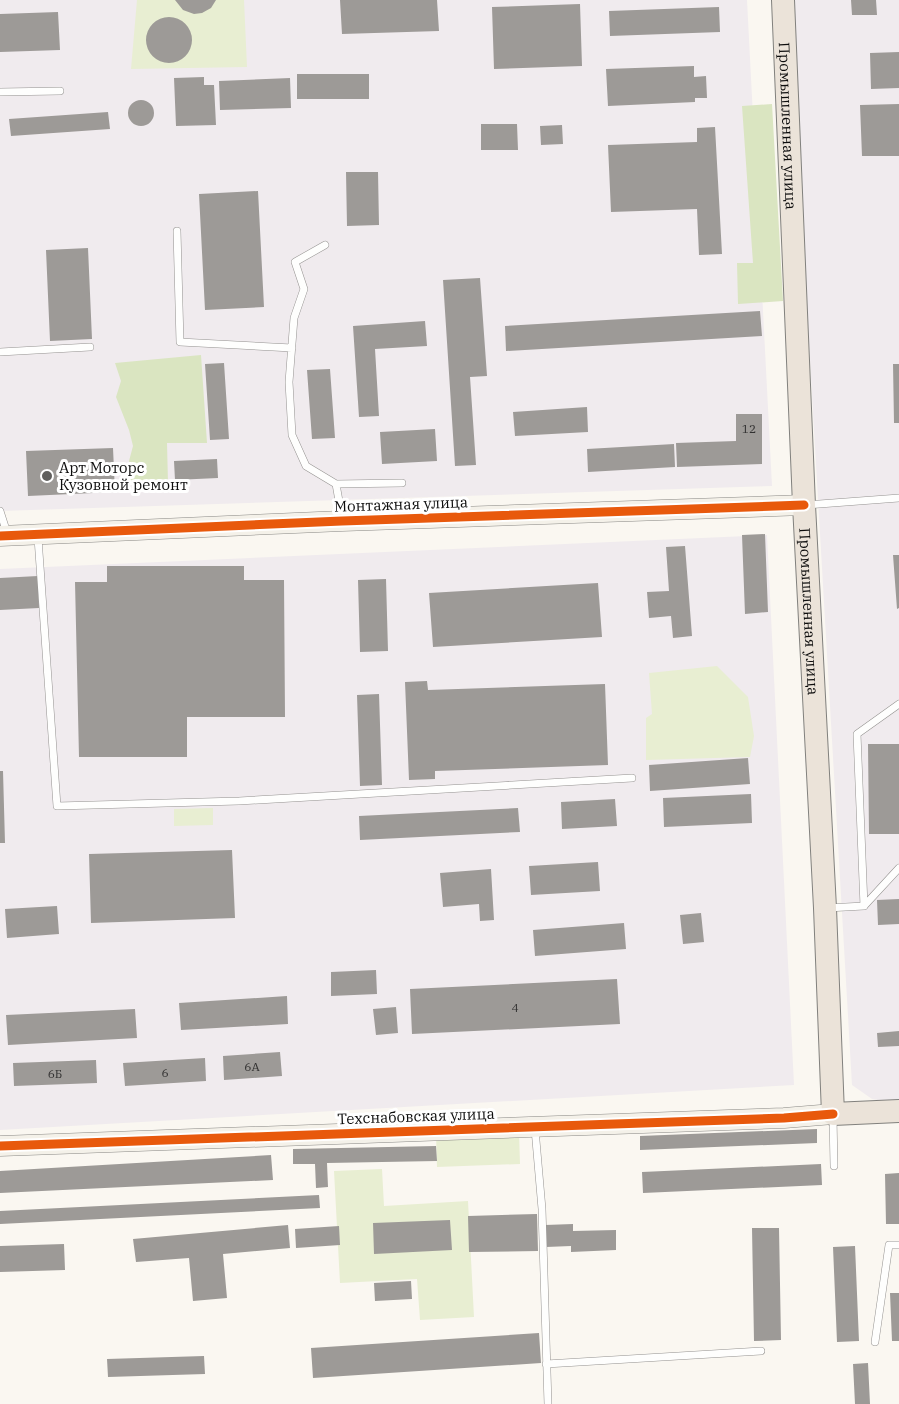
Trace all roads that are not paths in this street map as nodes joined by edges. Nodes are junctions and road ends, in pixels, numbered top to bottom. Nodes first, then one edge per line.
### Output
1 (783, 0) edge
2 (60, 91) dead end
3 (0, 92) edge
4 (177, 231) dead end
5 (325, 245) dead end
6 (90, 347) dead end
7 (292, 348) junction
8 (0, 352) edge
9 (402, 483) dead end
10 (336, 484) junction
11 (899, 498) edge
12 (804, 505) junction
13 (0, 511) edge
14 (342, 520) junction
15 (38, 535) junction
16 (4, 536) edge
17 (899, 704) edge
18 (632, 778) dead end
19 (899, 868) edge
20 (864, 906) junction
21 (825, 908) junction
22 (899, 1112) edge
23 (833, 1114) junction
24 (535, 1126) junction
25 (0, 1146) edge
26 (834, 1166) dead end
27 (899, 1245) edge
28 (875, 1342) dead end
29 (761, 1351) dead end
30 (546, 1364) junction
31 (548, 1404) edge

1 - 12 main road, Промышленная улица
2 - 3 lane
4 - 7 lane
5 - 7 lane
6 - 8 lane
7 - 10 lane
9 - 10 lane
10 - 14 lane
11 - 12 lane
12 - 14 street, Монтажная улица
12 - 21 main road, Промышленная улица
13 - 16 lane
14 - 15 street, Монтажная улица
15 - 16 street, Монтажная улица
15 - 18 lane
17 - 20 lane
19 - 20 lane
20 - 21 lane
21 - 23 main road, Промышленная улица
22 - 23 main road, Техснабовская улица
23 - 24 street, Техснабовская улица
23 - 26 lane
24 - 25 street, Техснабовская улица
24 - 30 lane
27 - 28 lane
29 - 30 lane
30 - 31 lane

